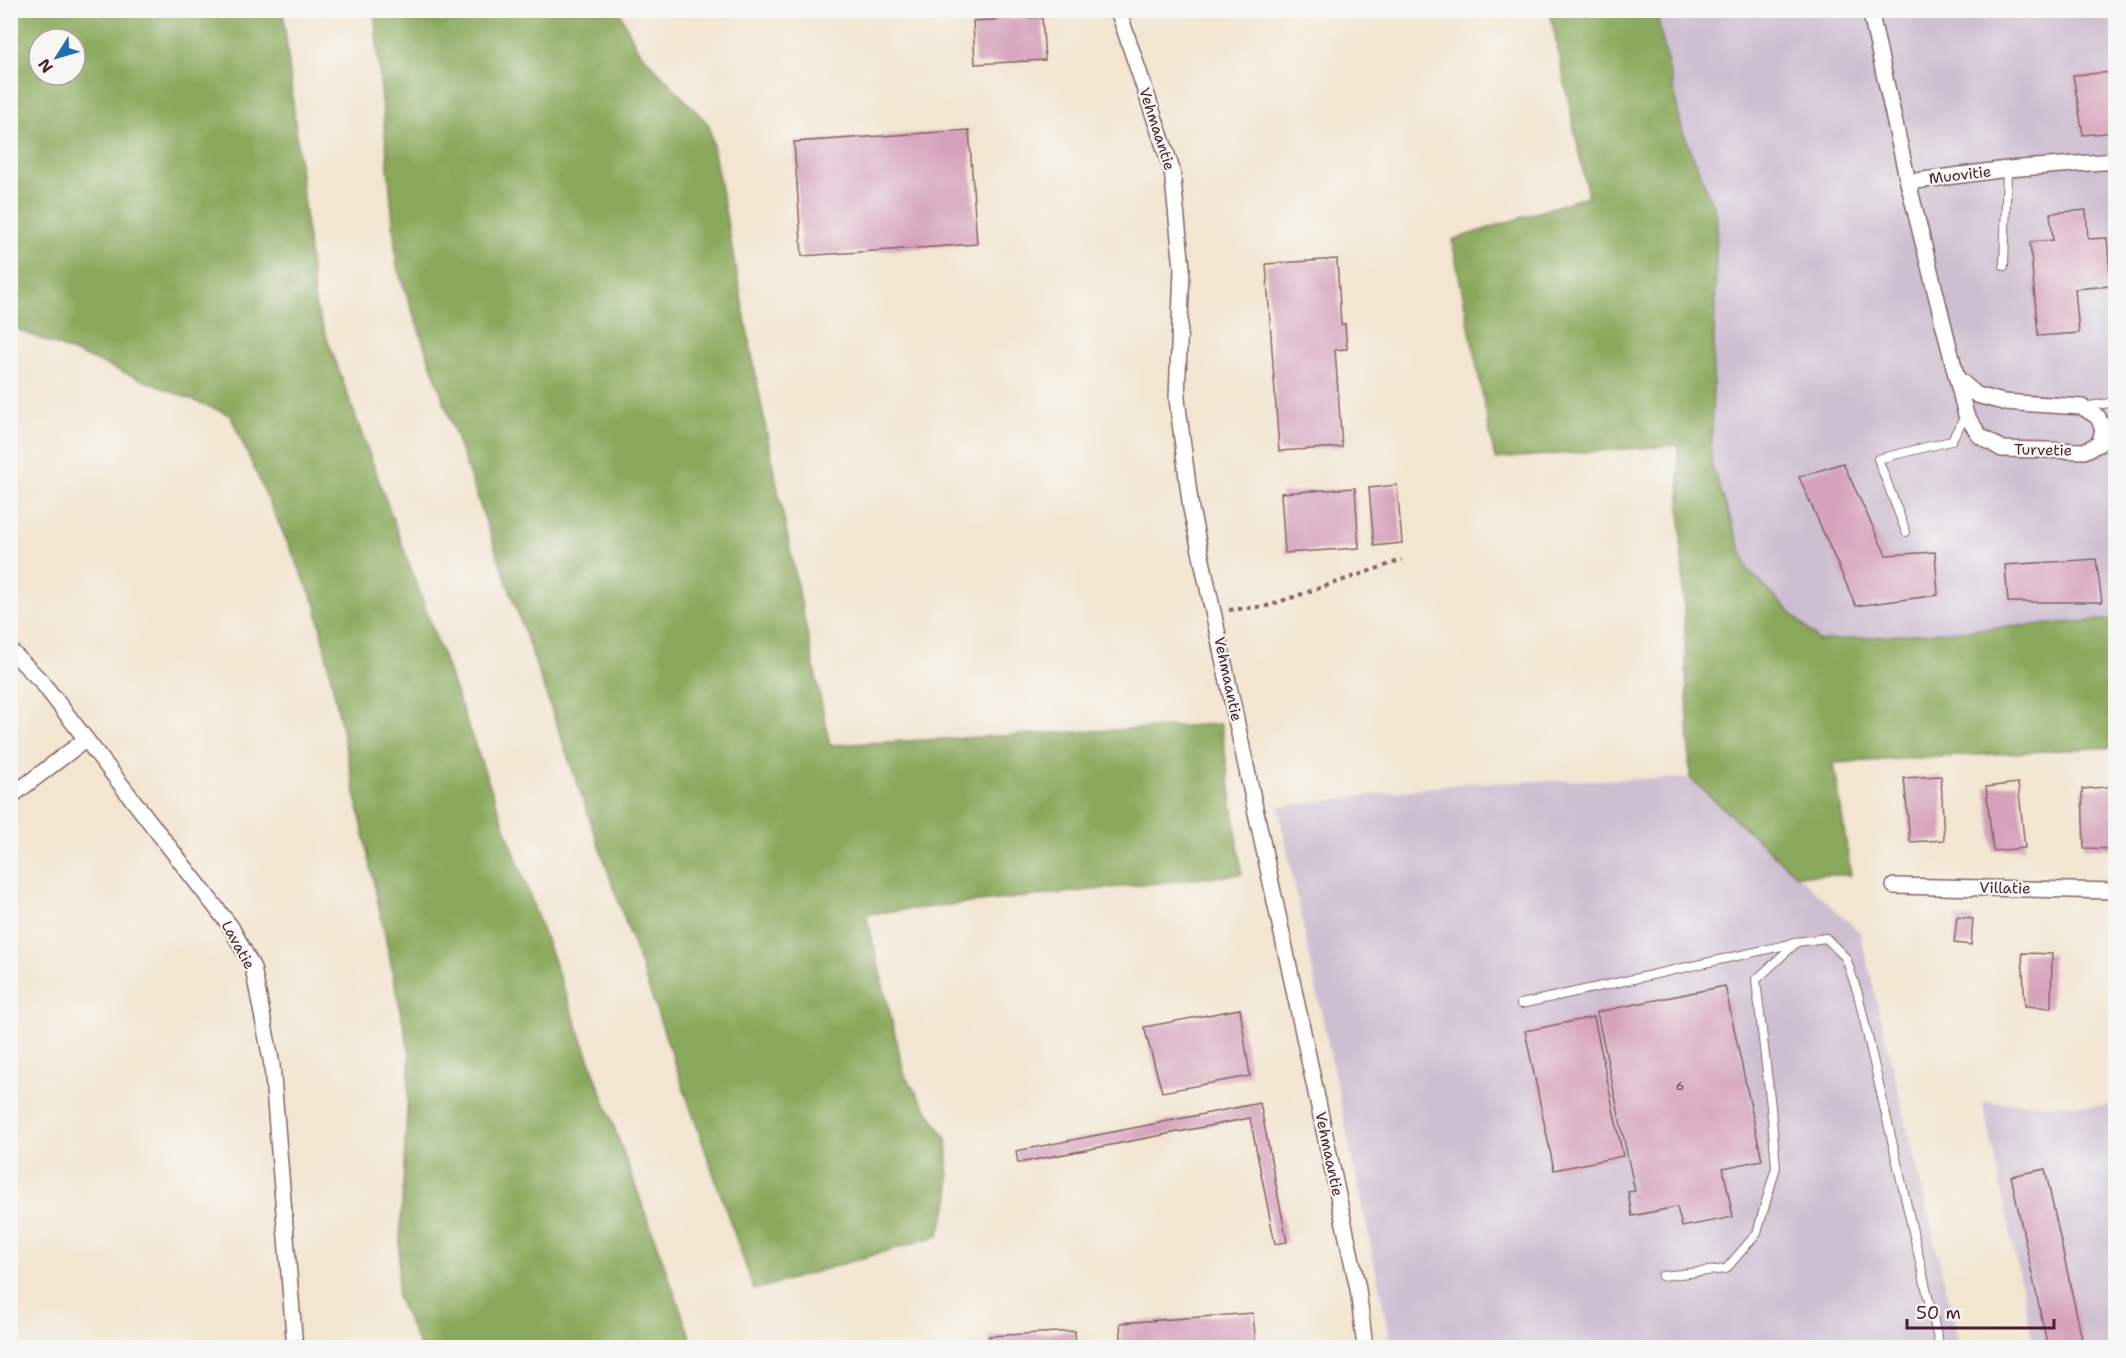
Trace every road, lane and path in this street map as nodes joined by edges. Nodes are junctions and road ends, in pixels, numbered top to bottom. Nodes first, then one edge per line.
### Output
1 (1118, 10) edge
2 (1870, 10) edge
3 (2115, 161) edge
4 (2007, 169) junction
5 (1908, 182) junction
6 (2004, 266) dead end
7 (1957, 378) junction
8 (2115, 402) edge
9 (2082, 407) junction
10 (1966, 415) junction
11 (2109, 431) edge
12 (1906, 532) dead end
13 (1402, 560) dead end
14 (1213, 612) junction
15 (10, 650) edge
16 (85, 740) junction
17 (10, 797) edge
18 (1894, 886) dead end
19 (2115, 891) edge
20 (1797, 942) junction
21 (1521, 1004) dead end
22 (1662, 1276) dead end
23 (295, 1347) edge
24 (1365, 1347) edge
25 (1940, 1347) edge

1 - 14 street, Vehmaantie
2 - 5 street, Muovitie
3 - 4 street, Muovitie
4 - 5 street, Muovitie
4 - 6 lane
5 - 7 street, Turvetie
7 - 9 street
7 - 10 street, Turvetie
8 - 9 lane
9 - 11 street, Turvetie
10 - 11 street, Turvetie
10 - 12 lane
13 - 14 path
14 - 24 street, Vehmaantie
15 - 16 street, Lavatie
16 - 17 street
16 - 23 street, Lavatie
18 - 19 street, Villatie
20 - 21 lane
20 - 22 lane
20 - 25 lane

